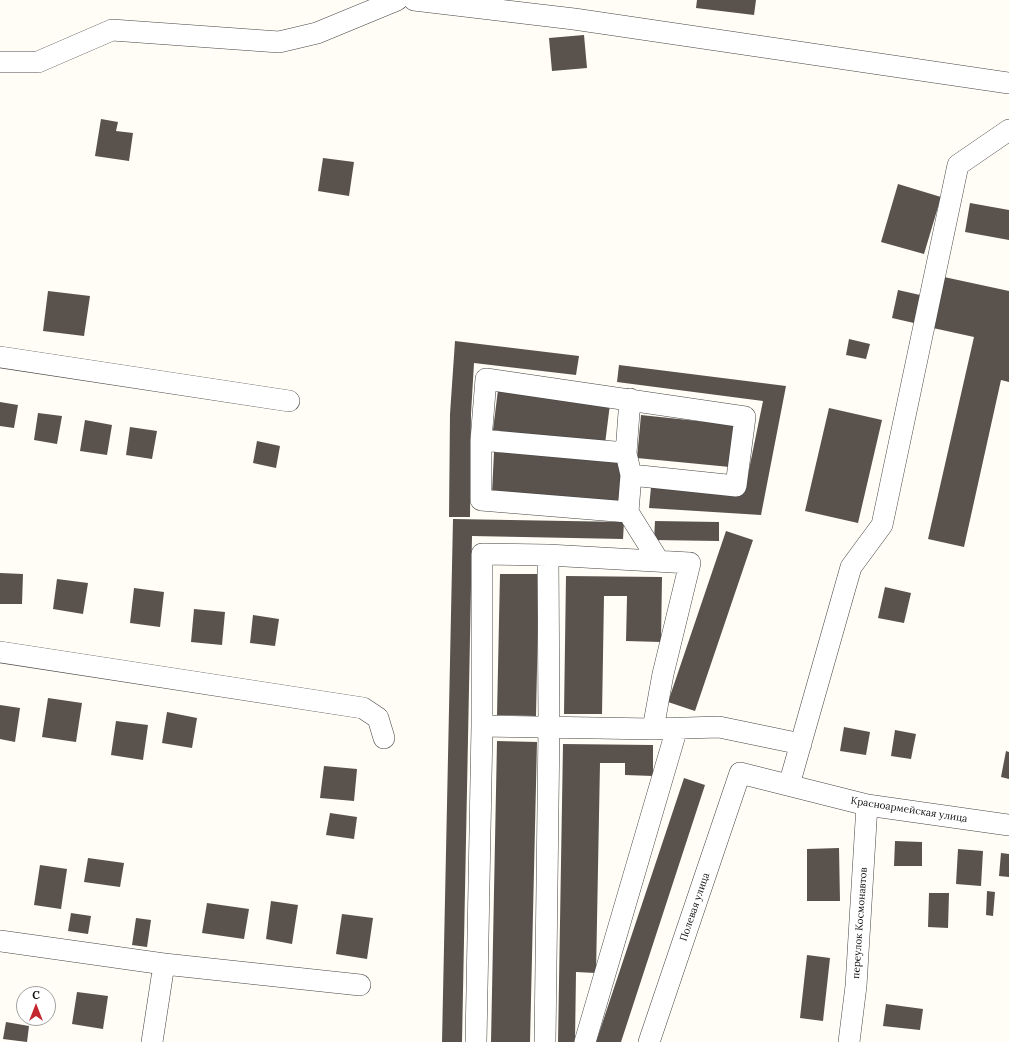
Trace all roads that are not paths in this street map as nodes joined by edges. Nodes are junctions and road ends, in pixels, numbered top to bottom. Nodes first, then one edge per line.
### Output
1 (397, 0) edge
2 (414, 0) edge
3 (0, 62) edge
4 (1009, 83) edge
5 (1009, 130) edge
6 (0, 357) edge
7 (630, 400) junction
8 (289, 401) dead end
9 (481, 440) junction
10 (626, 453) junction
11 (631, 475) junction
12 (628, 512) junction
13 (548, 555) junction
14 (658, 560) junction
15 (0, 652) edge
16 (482, 726) junction
17 (549, 727) junction
18 (677, 728) junction
19 (653, 729) junction
20 (384, 738) dead end
21 (801, 744) junction
22 (740, 773) joint
23 (789, 785) junction
24 (867, 805) junction
25 (1009, 825) edge
26 (0, 941) edge
27 (164, 964) junction
28 (360, 985) dead end
29 (152, 1042) edge
30 (476, 1042) edge
31 (545, 1042) edge
32 (585, 1042) edge
33 (649, 1042) edge
34 (849, 1042) edge

1 - 3 street
2 - 4 street
5 - 21 street
6 - 8 street
7 - 9 street
7 - 10 street
7 - 11 street
9 - 10 street
9 - 12 street
10 - 11 street
11 - 12 street
12 - 14 street
13 - 14 street
13 - 16 street
13 - 17 street
14 - 19 street
15 - 20 street
16 - 17 street
16 - 30 street
17 - 19 street
17 - 31 street
18 - 19 street
18 - 21 street
18 - 32 street
21 - 23 street
22 - 23 street, Красноармейская улица
22 - 33 street, Полевая улица
23 - 24 street, Красноармейская улица
24 - 25 street, Красноармейская улица
24 - 34 street, переулок Космонавтов
26 - 27 street
27 - 28 street
27 - 29 street

